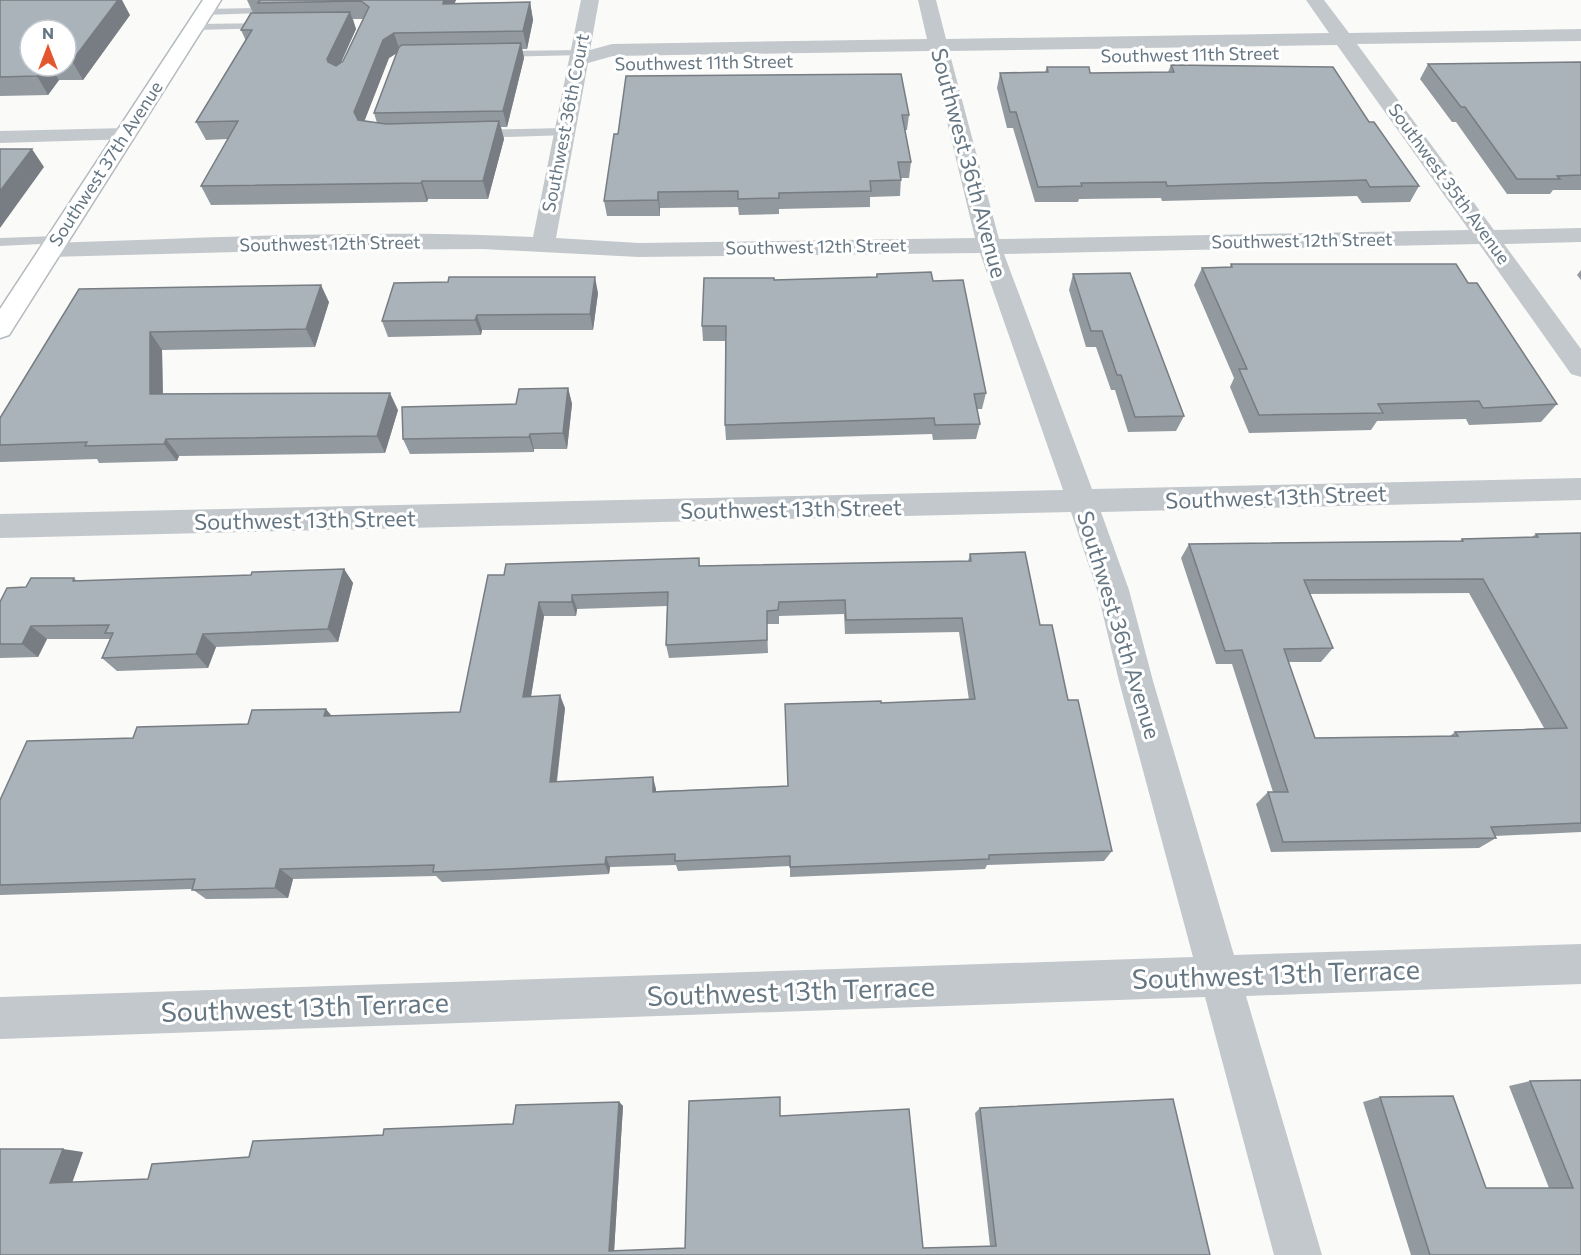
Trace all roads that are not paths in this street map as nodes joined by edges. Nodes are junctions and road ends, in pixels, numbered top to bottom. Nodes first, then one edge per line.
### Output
1 (590, 0) edge
2 (927, 0) edge
3 (1316, 0) edge
4 (259, 11) edge
5 (204, 13) edge
6 (278, 25) edge
7 (1581, 35) edge
8 (1349, 46) junction
9 (1581, 51) edge
10 (939, 53) junction
11 (485, 54) edge
12 (579, 56) junction
13 (564, 132) junction
14 (126, 134) junction
15 (459, 134) edge
16 (0, 137) edge
17 (1581, 235) edge
18 (1487, 237) junction
19 (0, 242) edge
20 (54, 245) junction
21 (543, 245) junction
22 (990, 246) junction
23 (0, 328) edge
24 (1581, 368) edge
25 (1581, 489) edge
26 (1082, 502) junction
27 (0, 526) edge
28 (1581, 964) edge
29 (1220, 977) junction
30 (0, 1018) edge
31 (1298, 1255) edge

1 - 12 street, Southwest 36th Court
2 - 10 street, Southwest 36th Avenue
3 - 8 street, Southwest 35th Avenue
4 - 5 lane
5 - 6 lane
5 - 14 main road, Southwest 37th Avenue
7 - 8 street, Southwest 11th Street
8 - 9 street, Southwest 11th Street
8 - 10 street, Southwest 11th Street
8 - 18 street, Southwest 35th Avenue
10 - 12 street, Southwest 11th Street
10 - 22 street, Southwest 36th Avenue
11 - 12 lane
12 - 13 street, Southwest 36th Court
13 - 15 lane
13 - 21 street, Southwest 36th Court
14 - 16 street
14 - 20 main road, Southwest 37th Avenue
17 - 18 street, Southwest 12th Street
18 - 22 street, Southwest 12th Street
18 - 24 street, Southwest 35th Avenue
19 - 20 lane
20 - 21 street, Southwest 12th Street
20 - 23 main road, Southwest 37th Avenue
21 - 22 street, Southwest 12th Street
22 - 26 street, Southwest 36th Avenue
25 - 26 street, Southwest 13th Street
26 - 27 street, Southwest 13th Street
26 - 29 street, Southwest 36th Avenue
28 - 29 street, Southwest 13th Terrace
29 - 30 street, Southwest 13th Terrace
29 - 31 street, Southwest 36th Avenue

